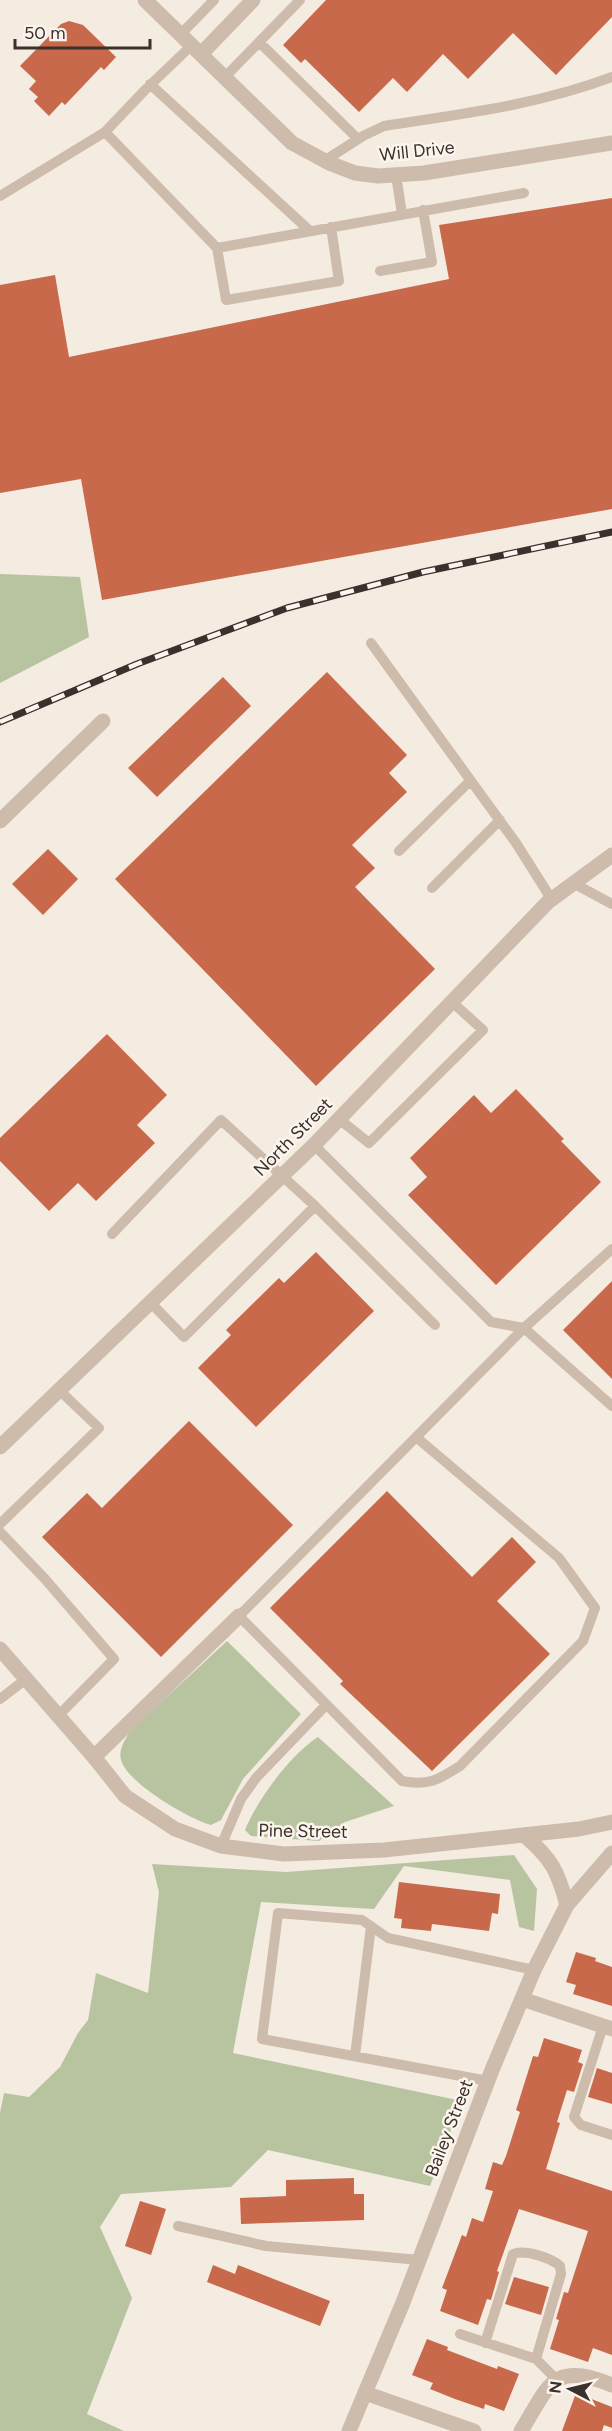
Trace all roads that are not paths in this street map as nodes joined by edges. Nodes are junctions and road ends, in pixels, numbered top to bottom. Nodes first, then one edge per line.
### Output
1 (145, 0) edge
2 (214, 0) edge
3 (253, 0) edge
4 (300, 0) edge
5 (259, 42) junction
6 (191, 45) junction
7 (612, 77) edge
8 (225, 78) junction
9 (150, 84) junction
10 (105, 132) junction
11 (358, 139) junction
12 (612, 143) edge
13 (324, 160) junction
14 (396, 175) junction
15 (524, 193) dead end
16 (0, 196) edge
17 (423, 210) junction
18 (402, 214) junction
19 (331, 226) junction
20 (310, 231) junction
21 (217, 248) junction
22 (380, 271) dead end
23 (371, 643) dead end
24 (103, 721) dead end
25 (470, 781) junction
26 (500, 820) junction
27 (0, 821) edge
28 (399, 850) dead end
29 (612, 855) edge
30 (573, 883) junction
31 (432, 888) dead end
32 (552, 900) junction
33 (612, 904) edge
34 (452, 1002) junction
35 (339, 1119) junction
36 (314, 1145) junction
37 (283, 1175) junction
38 (315, 1206) junction
39 (112, 1234) dead end
40 (612, 1249) edge
41 (150, 1302) junction
42 (435, 1325) dead end
43 (524, 1328) junction
44 (58, 1389) junction
45 (612, 1406) edge
46 (416, 1437) junction
47 (0, 1447) edge
48 (0, 1524) edge
49 (0, 1532) edge
50 (239, 1616) junction
51 (0, 1649) edge
52 (26, 1679) junction
53 (0, 1699) edge
54 (325, 1706) junction
55 (58, 1716) junction
56 (94, 1756) junction
57 (612, 1822) edge
58 (525, 1836) junction
59 (221, 1846) junction
60 (612, 1853) edge
61 (567, 1905) junction
62 (371, 1926) junction
63 (534, 1970) junction
64 (522, 2000) junction
65 (608, 2028) edge
66 (354, 2056) junction
67 (488, 2081) junction
68 (612, 2135) edge
69 (178, 2226) dead end
70 (419, 2260) junction
71 (460, 2334) dead end
72 (485, 2343) junction
73 (536, 2359) junction
74 (557, 2380) junction
75 (612, 2385) edge
76 (365, 2393) junction
77 (349, 2431) edge
78 (474, 2431) edge
79 (521, 2431) edge

1 - 6 street, Will Drive
2 - 6 lane
3 - 6 street
4 - 5 lane
5 - 8 lane
5 - 11 lane
6 - 8 street, Will Drive
6 - 9 lane
7 - 11 lane
8 - 13 street, Will Drive
9 - 10 lane
9 - 20 lane
10 - 16 lane
10 - 21 lane
11 - 13 lane
12 - 14 street, Will Drive
13 - 14 street, Will Drive
14 - 18 lane
15 - 17 lane
17 - 18 lane
17 - 22 lane
18 - 19 lane
19 - 20 lane
19 - 21 lane
20 - 21 lane
23 - 25 lane
24 - 27 street
25 - 26 lane
25 - 28 lane
26 - 31 lane
26 - 32 lane
29 - 30 street, North Street
30 - 32 street, North Street
30 - 33 lane
32 - 34 street, North Street
34 - 35 street, North Street
34 - 35 lane
35 - 36 street, North Street
36 - 37 street, North Street
36 - 43 lane
37 - 38 lane
37 - 39 lane
37 - 41 street, North Street
38 - 41 lane
38 - 42 lane
40 - 43 lane
41 - 44 street, North Street
43 - 45 lane
43 - 46 lane
44 - 47 street, North Street
44 - 48 lane
46 - 50 lane
46 - 54 lane
49 - 55 lane
50 - 54 lane
50 - 56 street
51 - 52 street, Pine Street
52 - 53 lane
52 - 55 street, Pine Street
54 - 59 lane
55 - 56 street, Pine Street
56 - 59 street, Pine Street
57 - 58 street, Pine Street
58 - 59 street, Pine Street
58 - 61 street
60 - 61 street, Bailey Street
61 - 63 street, Bailey Street
62 - 63 lane
62 - 66 lane
62 - 66 lane
63 - 64 street, Bailey Street
64 - 65 street
64 - 67 street, Bailey Street
65 - 68 lane
66 - 67 lane
67 - 70 street, Bailey Street
69 - 70 lane
70 - 76 street, Bailey Street
71 - 72 lane
72 - 73 lane
72 - 73 lane
73 - 74 lane
74 - 75 street
74 - 79 street
76 - 77 street, Bailey Street
76 - 78 street

